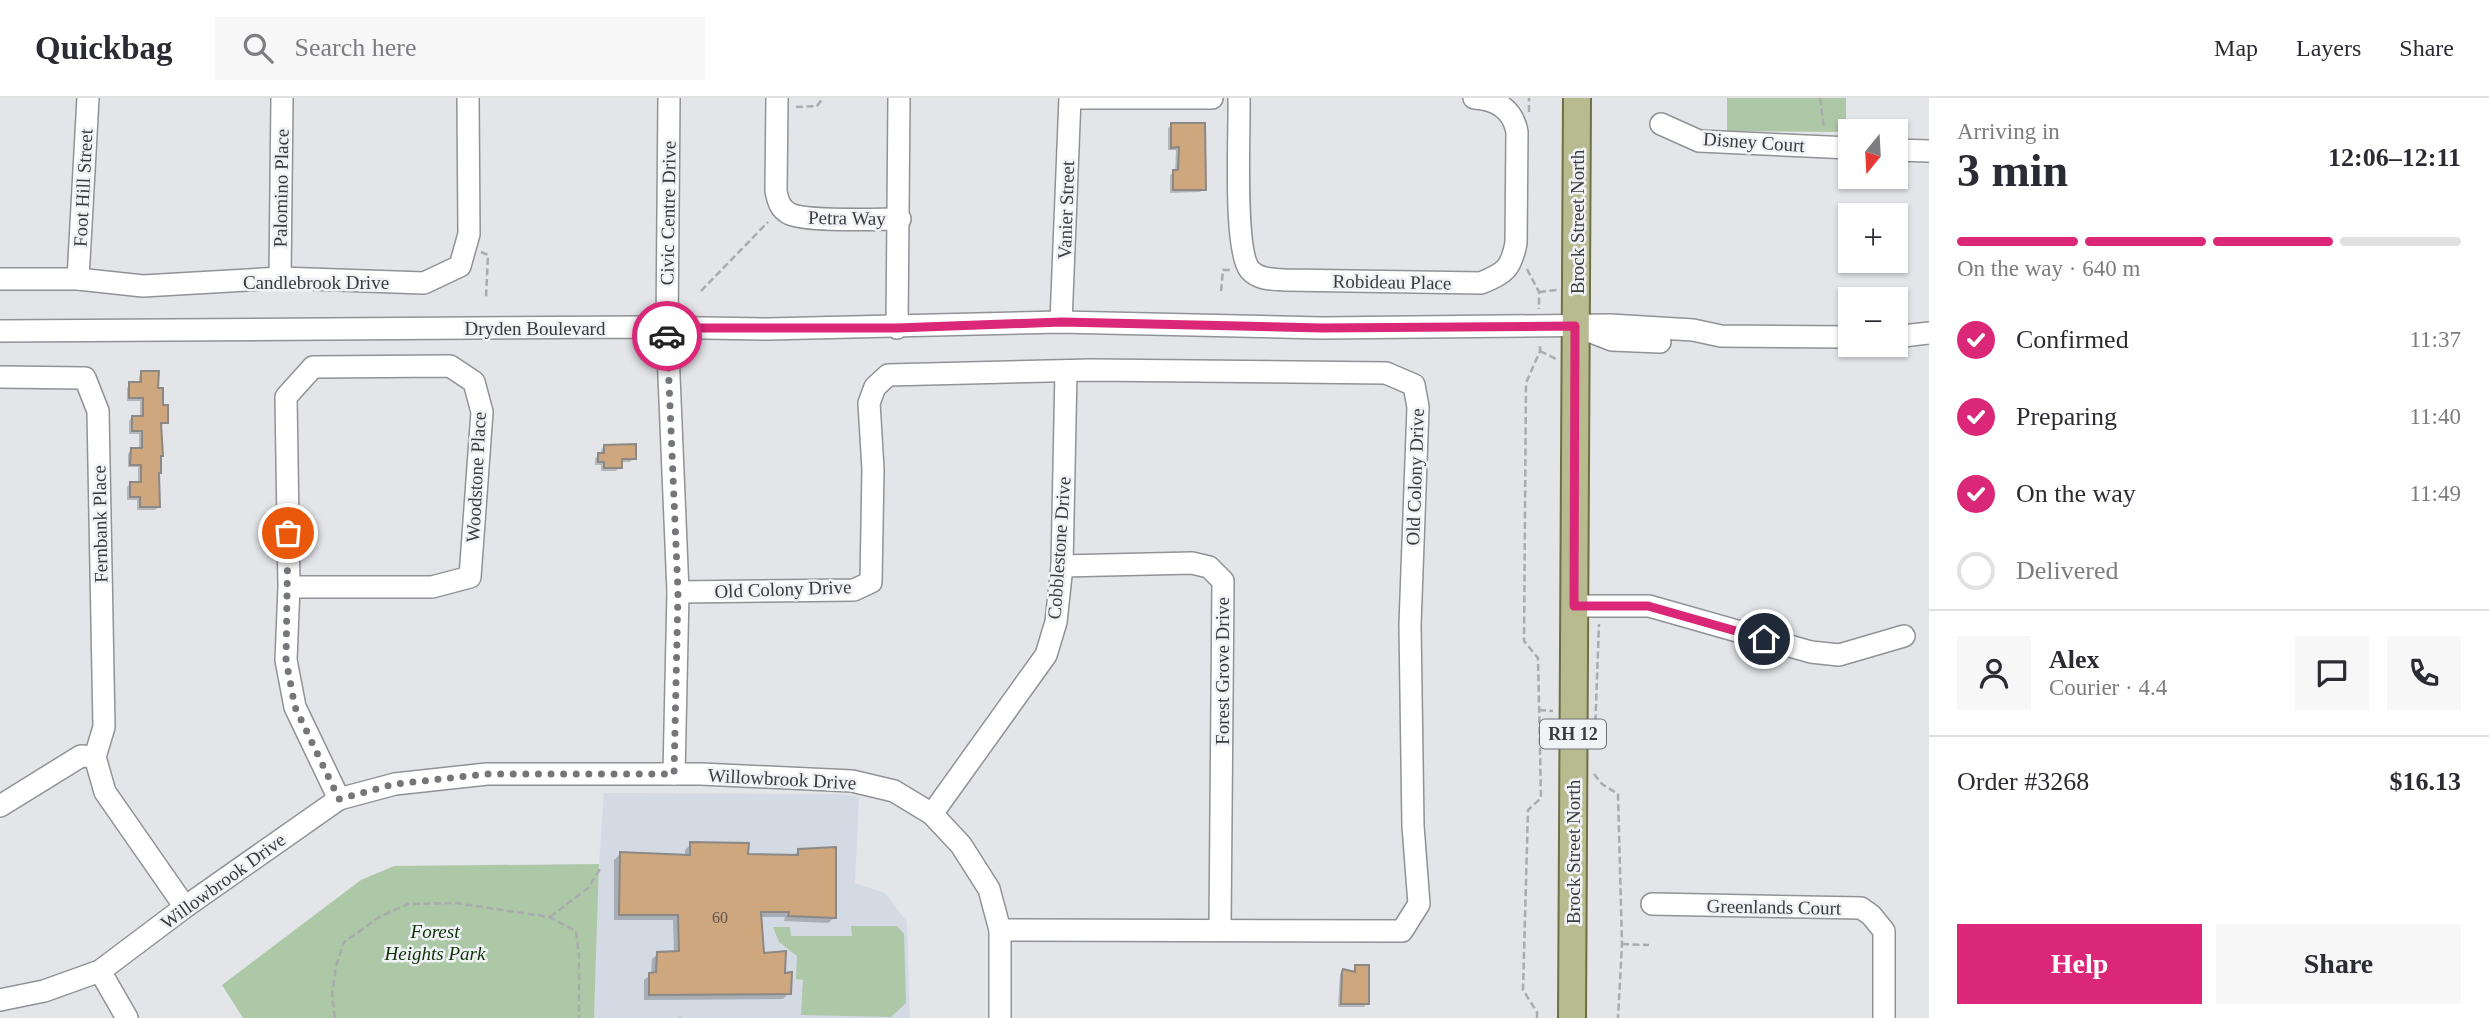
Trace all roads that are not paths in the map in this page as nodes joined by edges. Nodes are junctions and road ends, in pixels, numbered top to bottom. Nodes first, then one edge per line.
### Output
1 (88, 98) edge
2 (282, 98) edge
3 (468, 98) edge
4 (669, 98) edge
5 (899, 98) edge
6 (1070, 98) edge
7 (1212, 98) edge
8 (1239, 98) edge
9 (1474, 98) edge
10 (1577, 98) edge
11 (776, 103) edge
12 (1661, 124) dead end
13 (1838, 148) edge
14 (1908, 150) edge
15 (1929, 151) edge
16 (900, 219) junction
17 (280, 278) junction
18 (0, 279) edge
19 (78, 279) junction
20 (1061, 322) junction
21 (1575, 326) junction
22 (667, 328) junction
23 (897, 328) junction
24 (0, 331) edge
25 (1929, 333) edge
26 (1908, 335) edge
27 (1838, 337) edge
28 (1066, 371) junction
29 (0, 377) edge
30 (1062, 566) junction
31 (289, 587) junction
32 (678, 592) junction
33 (1587, 607) junction
34 (1904, 636) dead end
35 (95, 757) junction
36 (674, 774) junction
37 (339, 799) junction
38 (0, 806) edge
39 (933, 814) junction
40 (1652, 904) dead end
41 (185, 907) junction
42 (1220, 929) junction
43 (1000, 930) junction
44 (100, 971) junction
45 (0, 1000) edge
46 (127, 1018) edge
47 (1000, 1018) edge
48 (1572, 1018) edge
49 (1884, 1018) edge

1 - 19 street, Foot Hill Street
2 - 17 street, Palomino Place
3 - 17 street, Candlebrook Drive
4 - 22 street, Civic Centre Drive
5 - 16 street, Petra Way
6 - 7 street
6 - 20 street, Vanier Street
8 - 9 street, Robideau Place
10 - 21 main road, Brock Street North / RH 12
11 - 16 street, Petra Way
12 - 13 street, Disney Court
14 - 15 street
16 - 23 street, Petra Way
17 - 19 street, Candlebrook Drive
18 - 19 street, Candlebrook Drive
20 - 21 street, Dryden Boulevard
20 - 23 street, Dryden Boulevard
21 - 27 street, Dryden Boulevard
21 - 33 main road, Brock Street North / RH 12
22 - 23 street, Dryden Boulevard
22 - 24 street, Dryden Boulevard
22 - 32 street, Civic Centre Drive
25 - 26 street
28 - 30 street, Cobblestone Drive
28 - 32 street, Old Colony Drive
28 - 42 street, Old Colony Drive
29 - 35 street, Fernbank Place
30 - 39 street, Cobblestone Drive
30 - 42 street, Forest Grove Drive
31 - 31 street, Woodstone Place
31 - 37 street, Woodstone Place
32 - 36 street, Civic Centre Drive
33 - 34 street
33 - 48 main road, Brock Street North / RH 12
35 - 38 street
35 - 41 street
36 - 37 street, Willowbrook Drive
36 - 39 street, Willowbrook Drive
37 - 41 street, Willowbrook Drive
39 - 43 street, Willowbrook Drive
40 - 49 street, Greenlands Court
41 - 44 street, Willowbrook Drive
42 - 43 street, Old Colony Drive
43 - 47 street, Willowbrook Drive
44 - 45 street, Willowbrook Drive
44 - 46 street

